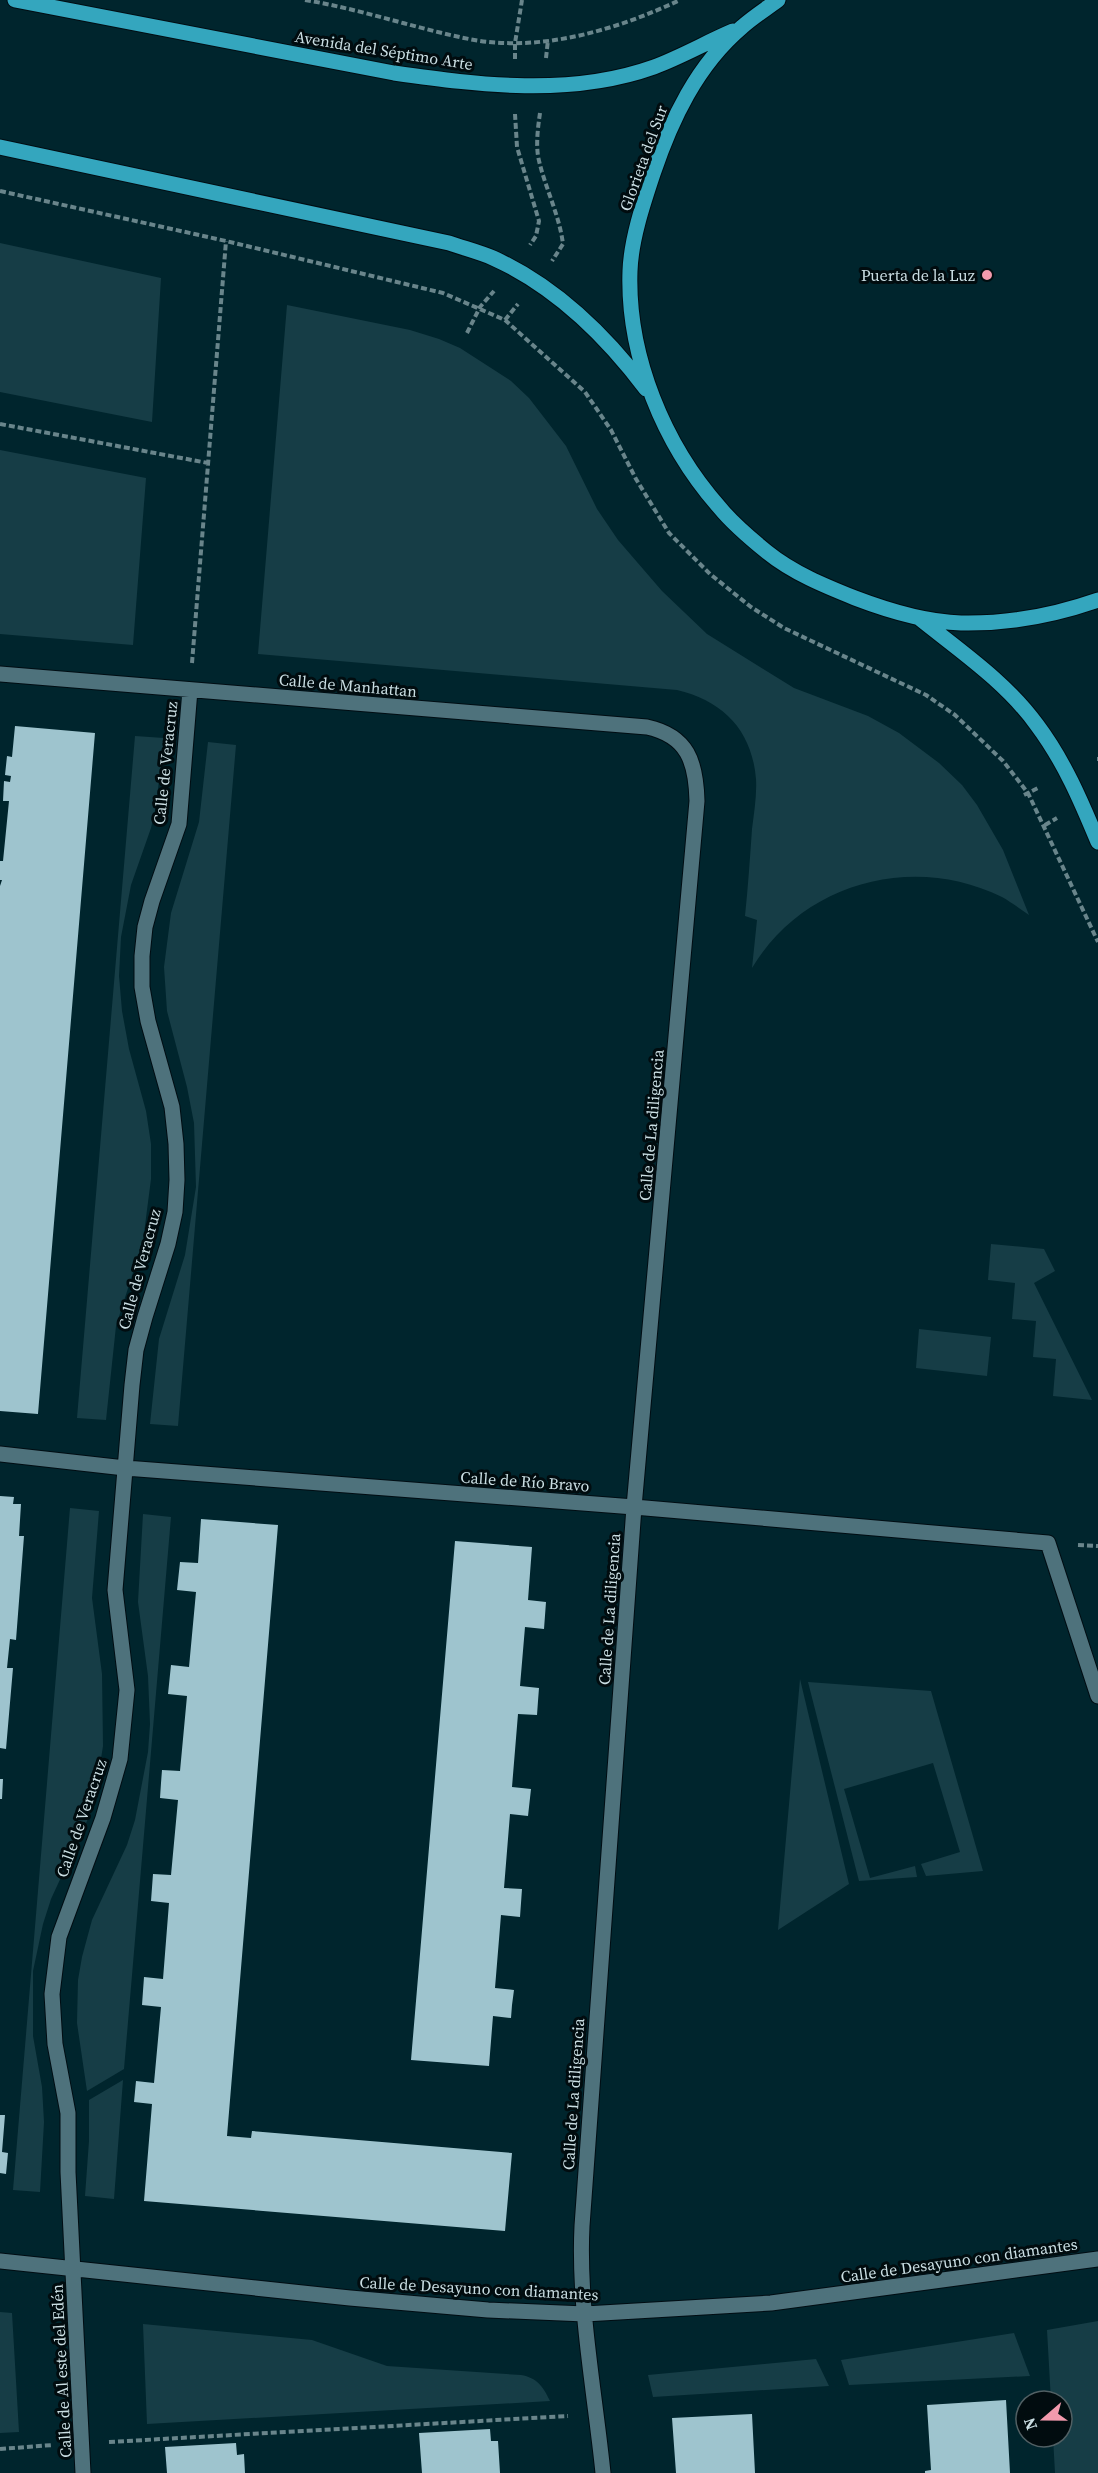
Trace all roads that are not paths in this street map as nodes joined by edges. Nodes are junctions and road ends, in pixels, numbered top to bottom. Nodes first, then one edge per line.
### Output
1 (15, 0) edge
2 (778, 0) edge
3 (741, 27) junction
4 (0, 147) edge
5 (652, 396) junction
6 (1098, 600) edge
7 (919, 618) junction
8 (0, 674) edge
9 (190, 690) junction
10 (686, 750) joint
11 (1098, 842) edge
12 (0, 1454) edge
13 (125, 1468) junction
14 (634, 1507) junction
15 (1098, 1696) edge
16 (1098, 2259) edge
17 (0, 2261) edge
18 (74, 2268) junction
19 (585, 2314) junction
20 (83, 2473) edge
21 (603, 2473) edge

1 - 3 main road, Avenida del Séptimo Arte
2 - 3 main road, Glorieta del Sur
3 - 5 main road, Glorieta del Sur
4 - 5 main road
5 - 7 main road, Glorieta del Sur
6 - 7 main road, Glorieta del Sur
7 - 11 main road
8 - 9 street, Calle de Manhattan
9 - 10 street, Calle de Manhattan
9 - 13 street, Calle de Veracruz
10 - 14 street, Calle de La diligencia
12 - 13 street, Calle de Río Bravo
13 - 14 street, Calle de Río Bravo
13 - 18 street, Calle de Veracruz
14 - 15 street, Calle de Río Bravo
14 - 19 street, Calle de La diligencia
16 - 19 street, Calle de Desayuno con diamantes
17 - 18 street, Calle de Desayuno con diamantes
18 - 19 street, Calle de Desayuno con diamantes
18 - 20 street, Calle de Al este del Edén
19 - 21 street, Calle de La diligencia

